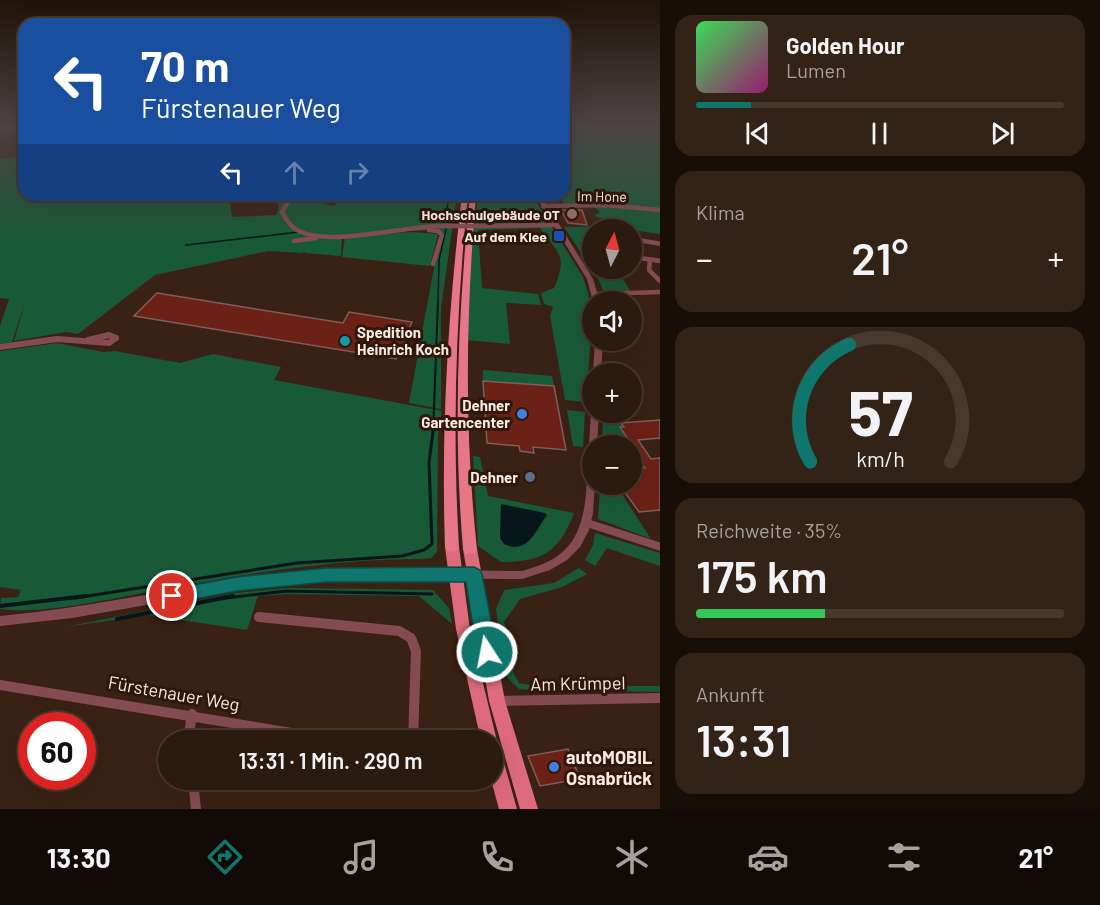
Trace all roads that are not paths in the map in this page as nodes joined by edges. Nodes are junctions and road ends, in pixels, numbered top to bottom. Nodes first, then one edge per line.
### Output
1 (288, 201) edge
2 (464, 201) edge
3 (472, 201) edge
4 (541, 201) edge
5 (543, 206) junction
6 (660, 210) edge
7 (555, 225) junction
8 (399, 228) junction
9 (302, 232) junction
10 (328, 236) junction
11 (642, 241) edge
12 (660, 244) edge
13 (642, 259) edge
14 (650, 260) junction
15 (660, 261) edge
16 (433, 264) dead end
17 (660, 282) edge
18 (593, 291) edge
19 (660, 292) edge
20 (642, 294) edge
21 (85, 340) dead end
22 (0, 347) edge
23 (589, 495) edge
24 (587, 523) junction
25 (452, 548) joint
26 (660, 548) edge
27 (470, 549) joint
28 (455, 574) junction
29 (474, 574) junction
30 (259, 617) dead end
31 (0, 621) edge
32 (0, 685) edge
33 (660, 698) edge
34 (496, 701) junction
35 (192, 714) junction
36 (190, 730) edge
37 (280, 730) edge
38 (413, 730) edge
39 (486, 730) edge
40 (194, 790) edge
41 (503, 790) edge
42 (196, 809) edge
43 (508, 809) edge
44 (529, 809) edge

1 - 9 street
2 - 25 highway
3 - 27 highway
4 - 5 street
5 - 6 street, Im Hone
5 - 7 street
7 - 8 street, bridge
7 - 18 street
8 - 10 street
8 - 16 street
9 - 10 street
9 - 10 street
11 - 12 street
13 - 14 street
14 - 15 street
14 - 17 street
19 - 20 street
21 - 22 street
23 - 24 street
24 - 26 street
24 - 29 street
25 - 28 main road
27 - 29 main road
28 - 29 street
28 - 31 street
28 - 39 main road
29 - 34 main road
30 - 38 street
32 - 35 street, Fürstenauer Weg
33 - 34 street, Am Krümpel
34 - 44 main road
35 - 36 street
35 - 37 street, Fürstenauer Weg
40 - 42 street
41 - 43 main road

